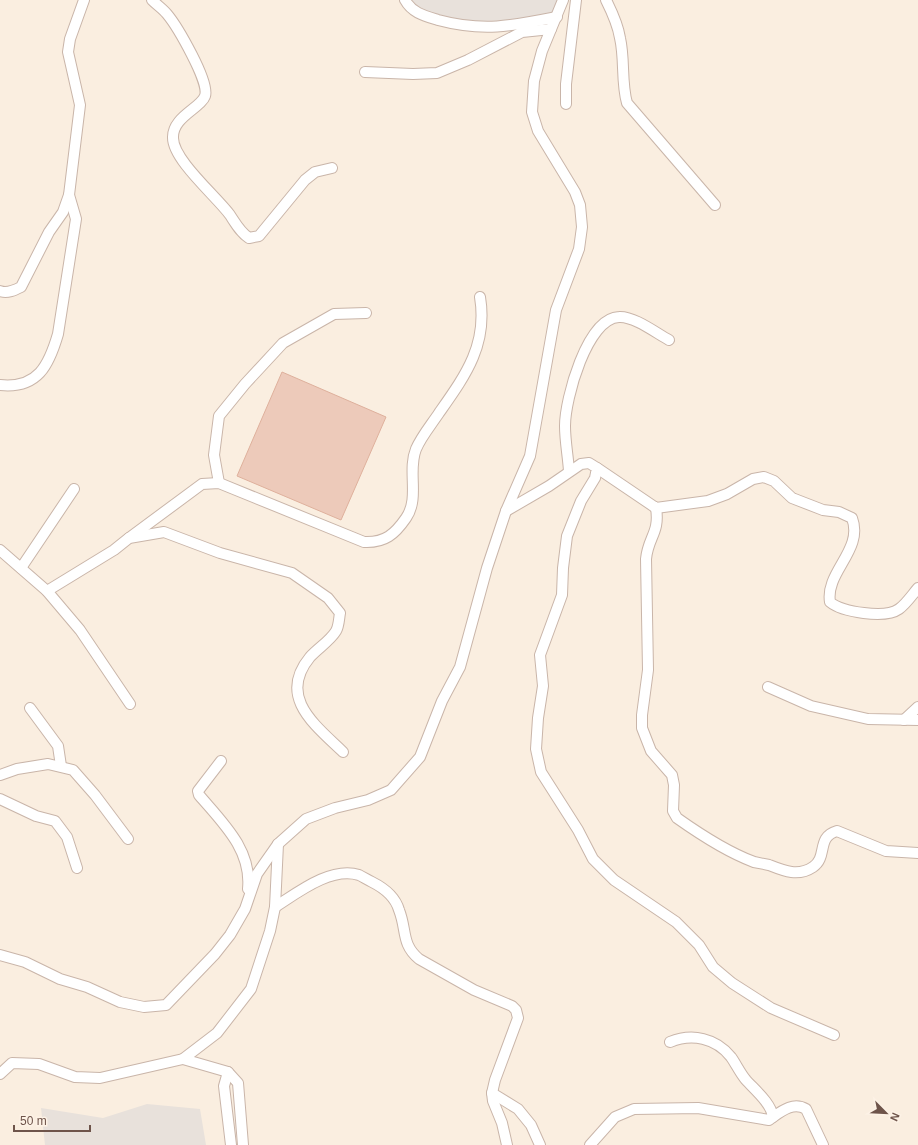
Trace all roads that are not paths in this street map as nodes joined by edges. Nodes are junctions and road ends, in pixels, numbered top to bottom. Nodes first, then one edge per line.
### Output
1 (84, 0) edge
2 (152, 0) edge
3 (405, 0) edge
4 (563, 0) edge
5 (576, 0) edge
6 (606, 0) edge
7 (557, 17) junction
8 (550, 30) junction
9 (365, 72) dead end
10 (566, 104) dead end
11 (332, 168) dead end
12 (69, 195) junction
13 (714, 205) dead end
14 (0, 291) edge
15 (480, 297) dead end
16 (366, 313) dead end
17 (669, 340) dead end
18 (0, 385) edge
19 (596, 468) junction
20 (569, 471) junction
21 (219, 483) junction
22 (74, 489) dead end
23 (656, 508) junction
24 (506, 511) junction
25 (128, 538) junction
26 (0, 550) edge
27 (21, 568) junction
28 (918, 588) edge
29 (47, 591) junction
30 (768, 687) dead end
31 (130, 704) dead end
32 (918, 707) edge
33 (30, 708) dead end
34 (904, 720) junction
35 (918, 720) edge
36 (344, 752) dead end
37 (221, 761) dead end
38 (61, 766) junction
39 (0, 775) edge
40 (0, 799) edge
41 (128, 839) dead end
42 (278, 844) junction
43 (918, 853) edge
44 (77, 868) dead end
45 (275, 907) junction
46 (245, 909) junction
47 (0, 954) edge
48 (834, 1035) dead end
49 (670, 1042) dead end
50 (183, 1059) junction
51 (228, 1072) junction
52 (0, 1074) edge
53 (492, 1093) junction
54 (773, 1117) junction
55 (231, 1145) edge
56 (243, 1145) edge
57 (507, 1145) edge
58 (540, 1145) edge
59 (590, 1145) edge
60 (823, 1145) edge

1 - 12 street
2 - 11 street
3 - 7 street
4 - 7 street
5 - 10 street
6 - 13 street
7 - 8 street
8 - 9 street
8 - 24 street
12 - 14 street
12 - 18 street
15 - 21 street
16 - 21 street
17 - 20 street
19 - 20 street
19 - 23 street
19 - 48 street
20 - 24 street
21 - 25 street
22 - 27 street
23 - 28 street
23 - 43 street
24 - 42 street
25 - 29 street
25 - 36 street
26 - 27 street
27 - 29 street
29 - 31 street
30 - 34 street
32 - 34 street
33 - 38 street
34 - 35 street
37 - 46 street
38 - 39 street
38 - 41 street
40 - 44 street
42 - 45 street
42 - 46 street
45 - 50 street
45 - 53 street
46 - 47 street
49 - 54 street
50 - 51 street
50 - 52 street
51 - 55 street
51 - 56 street
53 - 57 street
53 - 58 street
54 - 59 street
54 - 60 street

